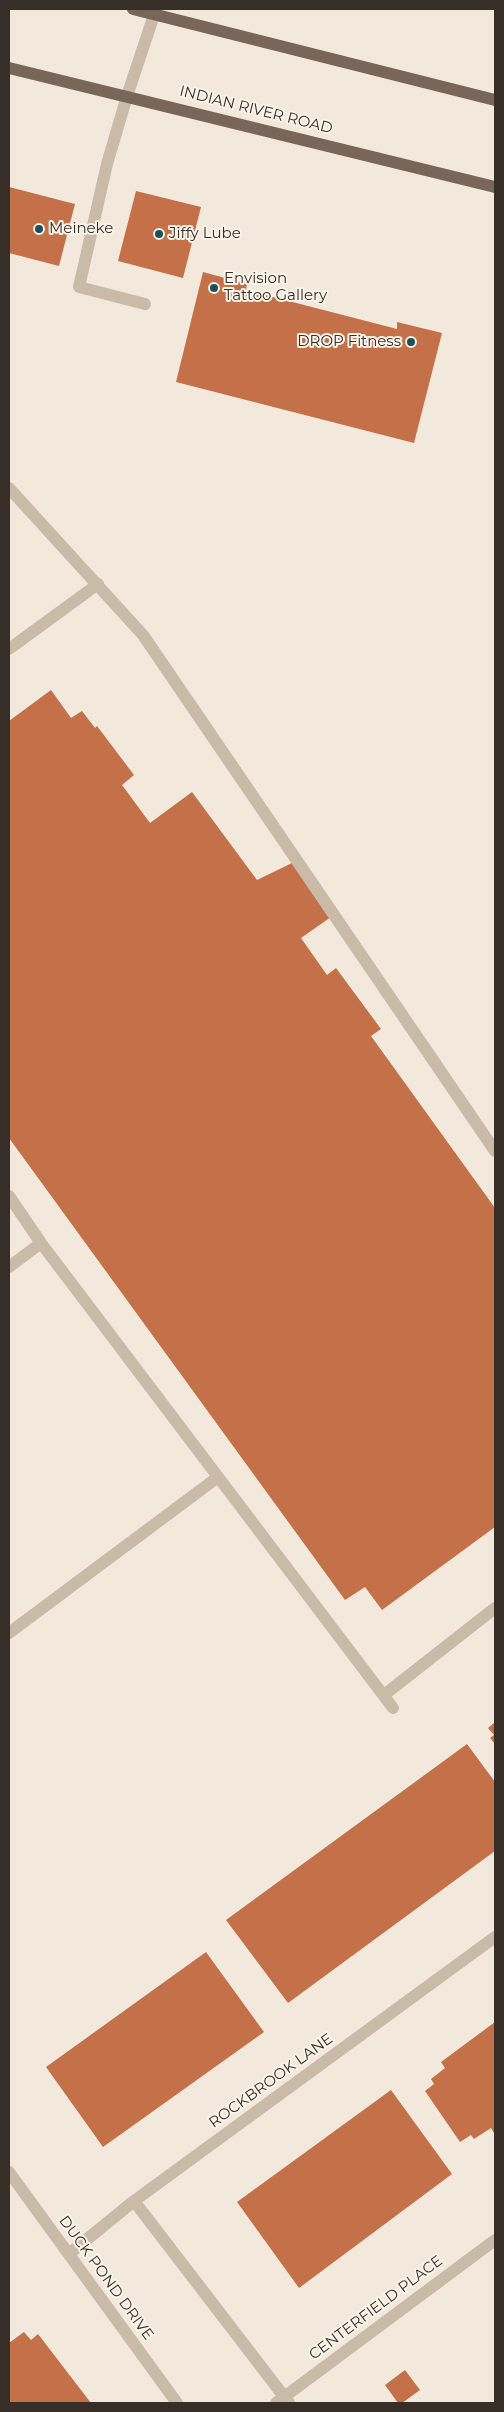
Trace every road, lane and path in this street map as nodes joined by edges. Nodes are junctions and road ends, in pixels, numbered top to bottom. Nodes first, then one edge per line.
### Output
1 (133, 9) edge
2 (155, 12) edge
3 (9, 68) edge
4 (127, 96) junction
5 (495, 100) edge
6 (495, 187) edge
7 (145, 304) dead end
8 (9, 488) edge
9 (98, 584) junction
10 (9, 648) edge
11 (495, 1151) edge
12 (9, 1196) edge
13 (41, 1243) junction
14 (9, 1267) edge
15 (218, 1477) junction
16 (495, 1608) edge
17 (9, 1633) edge
18 (384, 1695) junction
19 (393, 1708) dead end
20 (495, 1937) edge
21 (9, 2172) edge
22 (134, 2201) junction
23 (495, 2240) edge
24 (69, 2254) junction
25 (283, 2401) edge
26 (177, 2403) edge

1 - 2 main road
2 - 4 street
2 - 5 main road
3 - 4 main road, INDIAN RIVER ROAD
4 - 6 main road, INDIAN RIVER ROAD
4 - 7 street
8 - 9 street
9 - 10 street
9 - 11 street
12 - 13 street
13 - 14 street
13 - 15 street
15 - 17 street
15 - 18 street
16 - 18 street
18 - 19 street
20 - 22 street, ROCKBROOK LANE
21 - 24 street, DUCK POND DRIVE
22 - 24 street, ROCKBROOK LANE
22 - 25 street
23 - 25 street, CENTERFIELD PLACE
24 - 26 street, DUCK POND DRIVE

